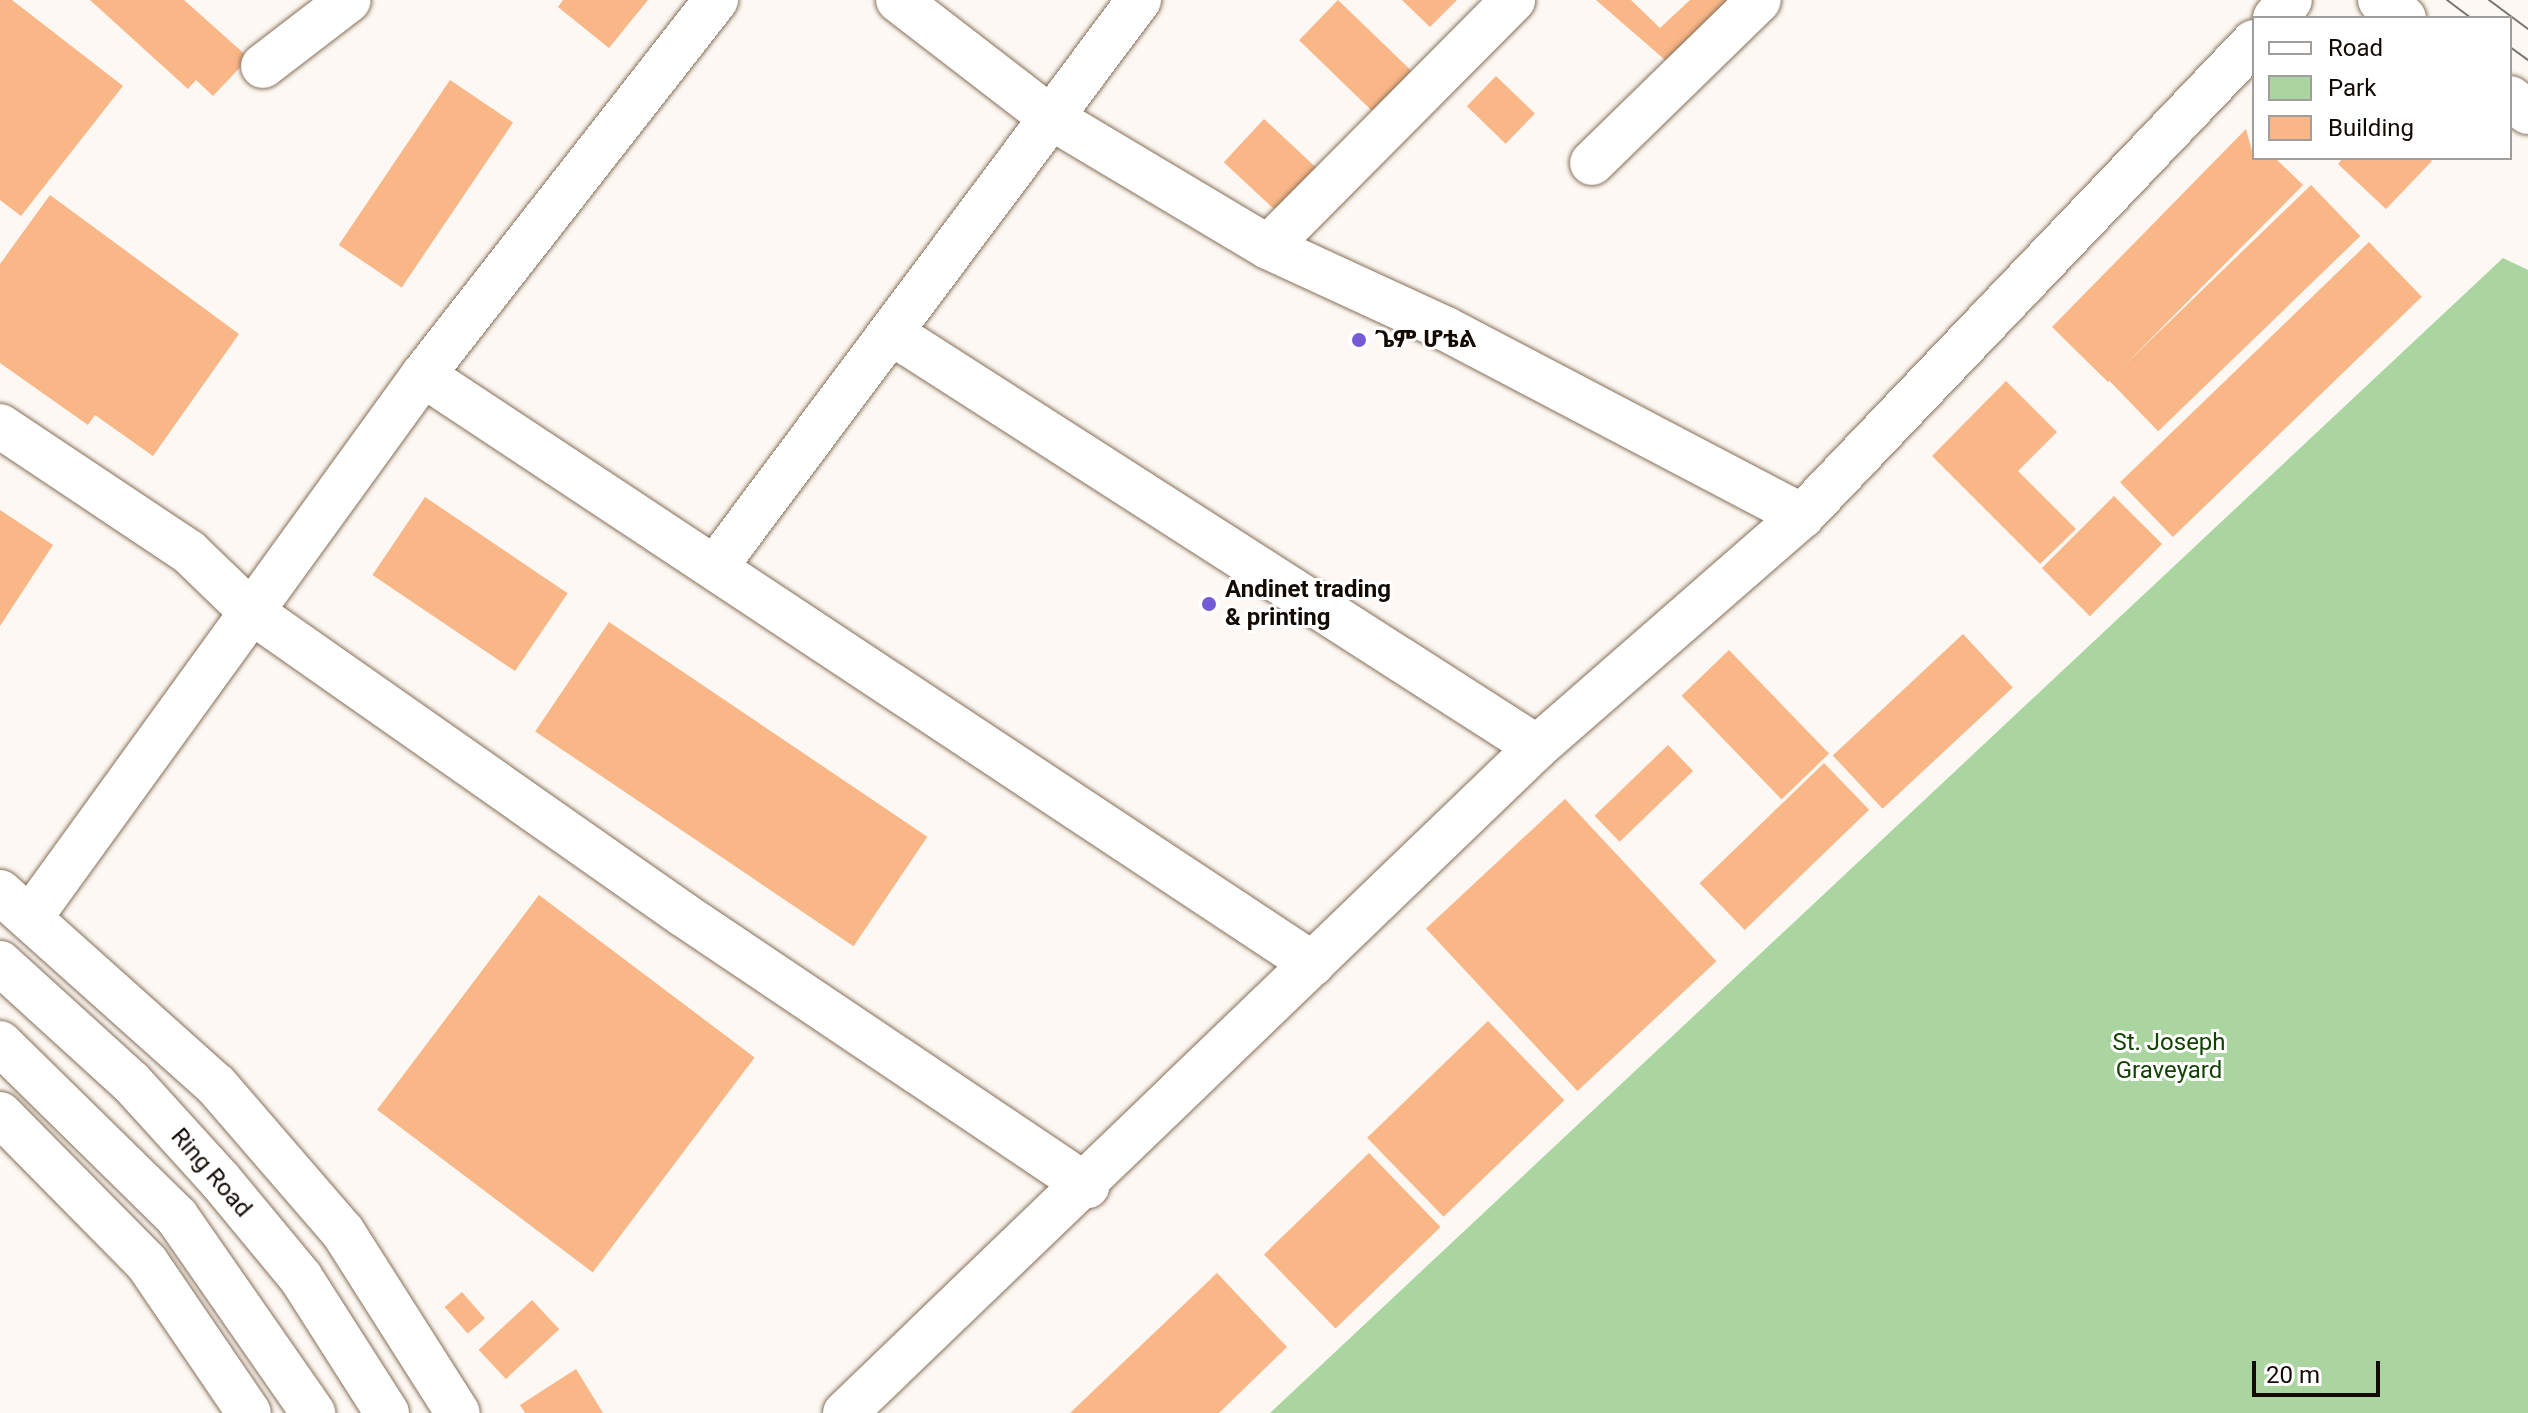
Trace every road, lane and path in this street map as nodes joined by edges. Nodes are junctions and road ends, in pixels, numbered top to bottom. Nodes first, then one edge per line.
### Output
1 (349, 0) edge
2 (716, 0) edge
3 (898, 0) edge
4 (1139, 0) edge
5 (1513, 0) edge
6 (1759, 0) edge
7 (2290, 0) edge
8 (2380, 0) edge
9 (2277, 16) edge
10 (2401, 16) edge
11 (2252, 44) edge
12 (263, 66) dead end
13 (2512, 100) edge
14 (2528, 112) edge
15 (1050, 117) junction
16 (1592, 163) dead end
17 (1268, 247) junction
18 (893, 334) junction
19 (423, 375) junction
20 (0, 426) edge
21 (1802, 516) junction
22 (716, 566) junction
23 (249, 610) junction
24 (1537, 747) junction
25 (16, 903) edge
26 (0, 963) edge
27 (1313, 964) junction
28 (0, 1043) edge
29 (0, 1114) edge
30 (1088, 1186) junction
31 (249, 1413) edge
32 (313, 1413) edge
33 (387, 1413) edge
34 (458, 1413) edge
35 (845, 1413) edge

1 - 12 main road
2 - 19 main road
3 - 15 main road
4 - 15 main road
5 - 17 main road
6 - 16 main road
7 - 9 main road
8 - 10 main road
11 - 21 main road
13 - 14 main road
15 - 17 main road
15 - 18 main road
17 - 21 main road
18 - 22 main road
18 - 24 main road
19 - 22 main road
19 - 23 main road
20 - 23 main road
21 - 24 main road
22 - 27 main road
23 - 25 main road
23 - 30 main road
24 - 27 main road
25 - 34 main road
26 - 33 main road, Ring Road
27 - 30 main road
28 - 32 main road
29 - 31 main road
30 - 35 main road

